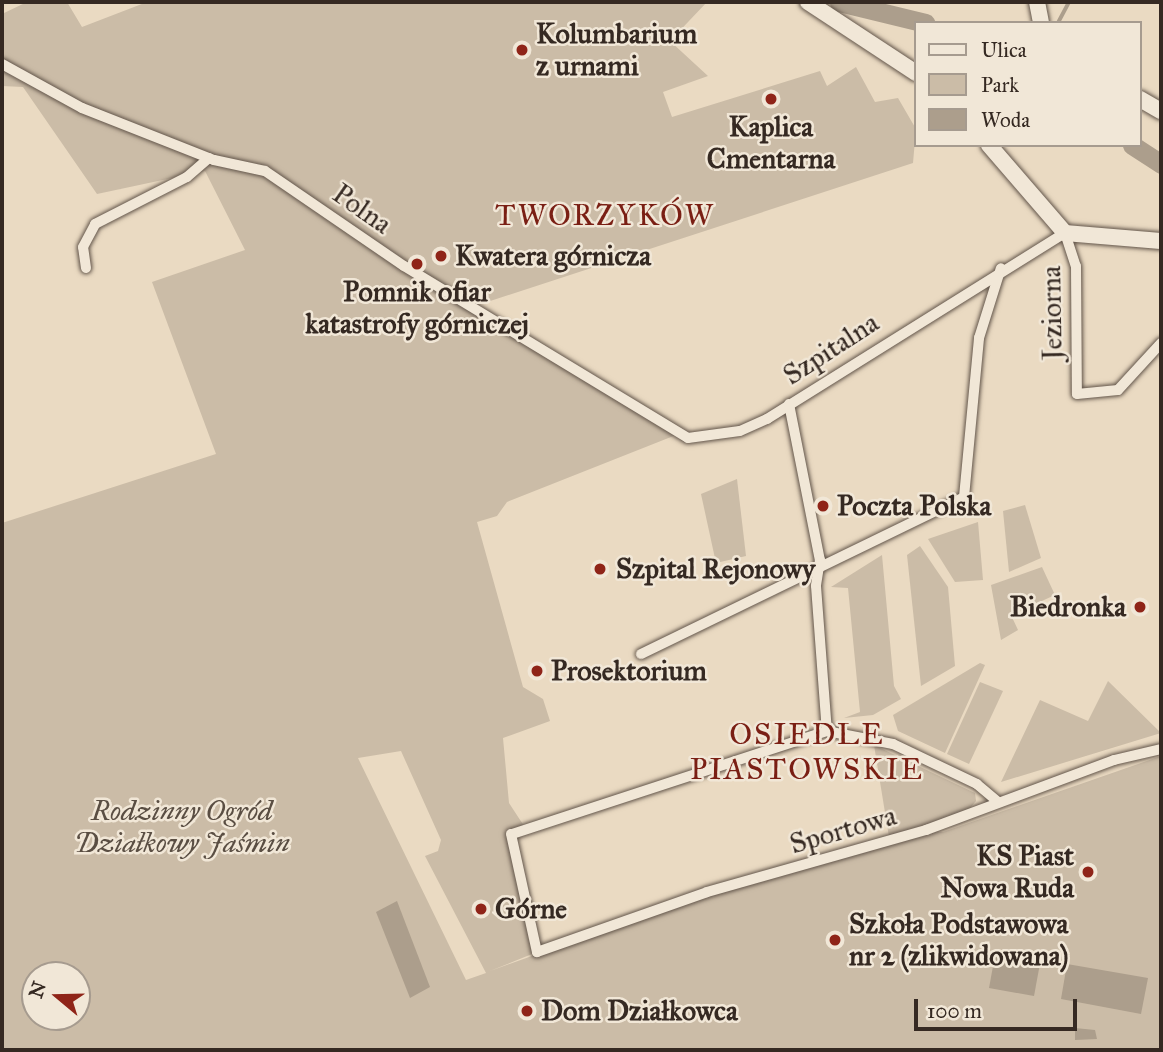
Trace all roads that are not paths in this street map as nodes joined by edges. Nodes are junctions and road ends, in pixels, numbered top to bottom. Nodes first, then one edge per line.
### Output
1 (808, 2) edge
2 (1038, 2) edge
3 (1041, 21) edge
4 (2, 64) edge
5 (914, 72) edge
6 (1142, 100) edge
7 (1161, 111) edge
8 (991, 147) edge
9 (209, 158) junction
10 (1065, 233) junction
11 (1161, 241) edge
12 (86, 268) dead end
13 (1002, 268) junction
14 (1161, 343) edge
15 (789, 404) junction
16 (676, 435) joint
17 (816, 573) junction
18 (641, 654) dead end
19 (827, 730) junction
20 (1161, 749) edge
21 (996, 802) junction

1 - 5 street
2 - 3 street
4 - 9 street, Polna
6 - 7 street
8 - 10 street
9 - 12 street
9 - 16 street, Polna
10 - 11 street
10 - 13 street, Szpitalna
10 - 14 street, Jeziorna
13 - 15 street, Szpitalna
13 - 17 street
15 - 16 street, Szpitalna
15 - 17 street
17 - 18 street
17 - 19 street
19 - 21 street
19 - 21 street, Sportowa
20 - 21 street, Sportowa

